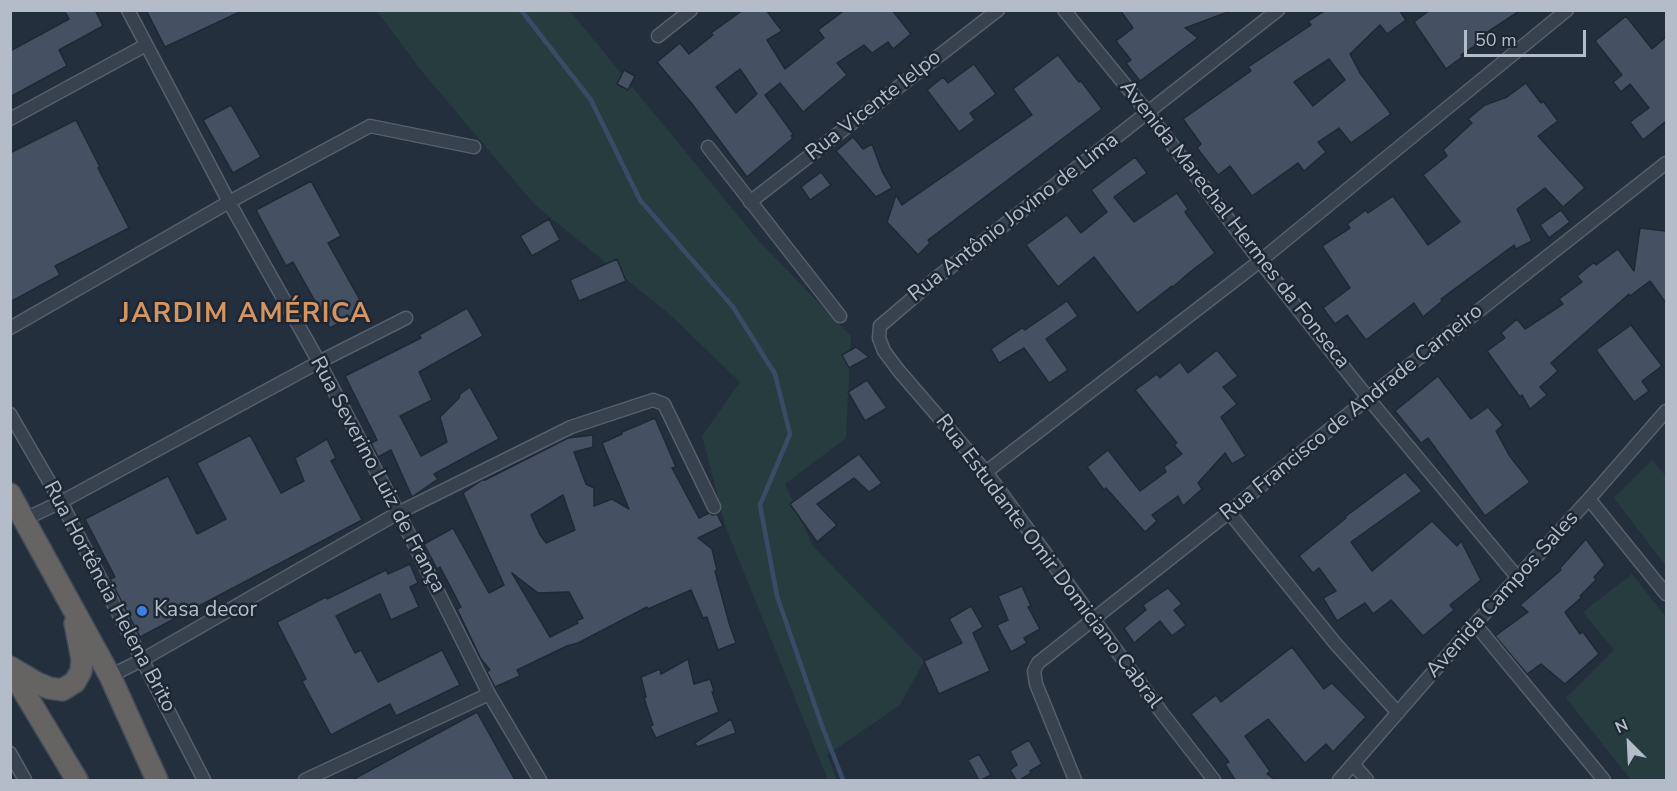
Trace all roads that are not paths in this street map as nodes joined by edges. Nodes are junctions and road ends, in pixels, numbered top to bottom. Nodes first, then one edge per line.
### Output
1 (128, 10) edge
2 (691, 10) edge
3 (998, 10) edge
4 (1064, 10) edge
5 (1278, 10) edge
6 (1567, 10) edge
7 (658, 36) dead end
8 (146, 45) junction
9 (1148, 112) junction
10 (10, 119) edge
11 (474, 147) dead end
12 (708, 147) dead end
13 (1666, 163) edge
14 (229, 201) junction
15 (750, 202) junction
16 (1260, 261) junction
17 (892, 315) joint
18 (840, 316) dead end
19 (406, 318) dead end
20 (10, 328) edge
21 (319, 362) junction
22 (1368, 398) junction
23 (1666, 411) edge
24 (10, 414) edge
25 (986, 472) junction
26 (10, 494) edge
27 (1589, 499) junction
28 (61, 502) junction
29 (714, 507) dead end
30 (1229, 512) junction
31 (398, 513) junction
32 (25, 519) junction
33 (1518, 578) junction
34 (1666, 594) edge
35 (71, 603) junction
36 (1093, 619) junction
37 (1475, 624) junction
38 (142, 660) junction
39 (10, 668) edge
40 (110, 676) junction
41 (489, 694) junction
42 (1398, 713) junction
43 (130, 720) junction
44 (10, 753) edge
45 (1354, 765) junction
46 (25, 780) edge
47 (77, 780) edge
48 (157, 780) edge
49 (168, 780) edge
50 (204, 780) edge
51 (305, 780) edge
52 (540, 780) edge
53 (1075, 780) edge
54 (1214, 780) edge
55 (1339, 780) edge
56 (1367, 780) edge
57 (1604, 780) edge

1 - 8 street, Rua Severino Luiz de França
2 - 7 street
3 - 15 street, Rua Vicente Ielpo
4 - 9 street, Avenida Marechal Hermes da Fonseca
5 - 9 street, Rua Antônio Jovino de Lima
6 - 16 street
8 - 10 street
8 - 14 street, Rua Severino Luiz de França
9 - 16 street, Avenida Marechal Hermes da Fonseca
9 - 17 street, Rua Antônio Jovino de Lima
11 - 14 street
12 - 15 street
13 - 22 street, Rua Francisco de Andrade Carneiro
14 - 20 street
14 - 21 street, Rua Severino Luiz de França
15 - 18 street
16 - 22 street, Avenida Marechal Hermes da Fonseca
16 - 25 street
17 - 25 street, Rua Estudante Omir Domiciano Cabral
19 - 21 street
21 - 28 street
21 - 31 street, Rua Severino Luiz de França
22 - 30 street, Rua Francisco de Andrade Carneiro
22 - 33 street, Avenida Marechal Hermes da Fonseca
23 - 27 street, Avenida Campos Sales
24 - 28 street, Rua Hortência Helena Brito
25 - 36 street, Rua Estudante Omir Domiciano Cabral
26 - 32 highway
27 - 33 street, Avenida Campos Sales
27 - 34 street
28 - 32 street
28 - 38 street, Rua Hortência Helena Brito
29 - 31 street
30 - 36 street, Rua Francisco de Andrade Carneiro
30 - 42 street
31 - 38 street
31 - 41 street, Rua Severino Luiz de França
32 - 35 highway
33 - 37 street, Avenida Campos Sales
35 - 39 highway
35 - 40 highway
36 - 53 street, Rua Francisco de Andrade Carneiro
36 - 54 street, Rua Estudante Omir Domiciano Cabral
37 - 42 street, Avenida Campos Sales
37 - 57 street
38 - 40 street
38 - 50 street, Rua Hortência Helena Brito
39 - 47 highway
40 - 43 highway
41 - 51 street
41 - 52 street, Rua Severino Luiz de França
42 - 45 street, Avenida Campos Sales
43 - 48 highway
43 - 49 street
44 - 46 street
45 - 55 street, Avenida Campos Sales
45 - 56 street

